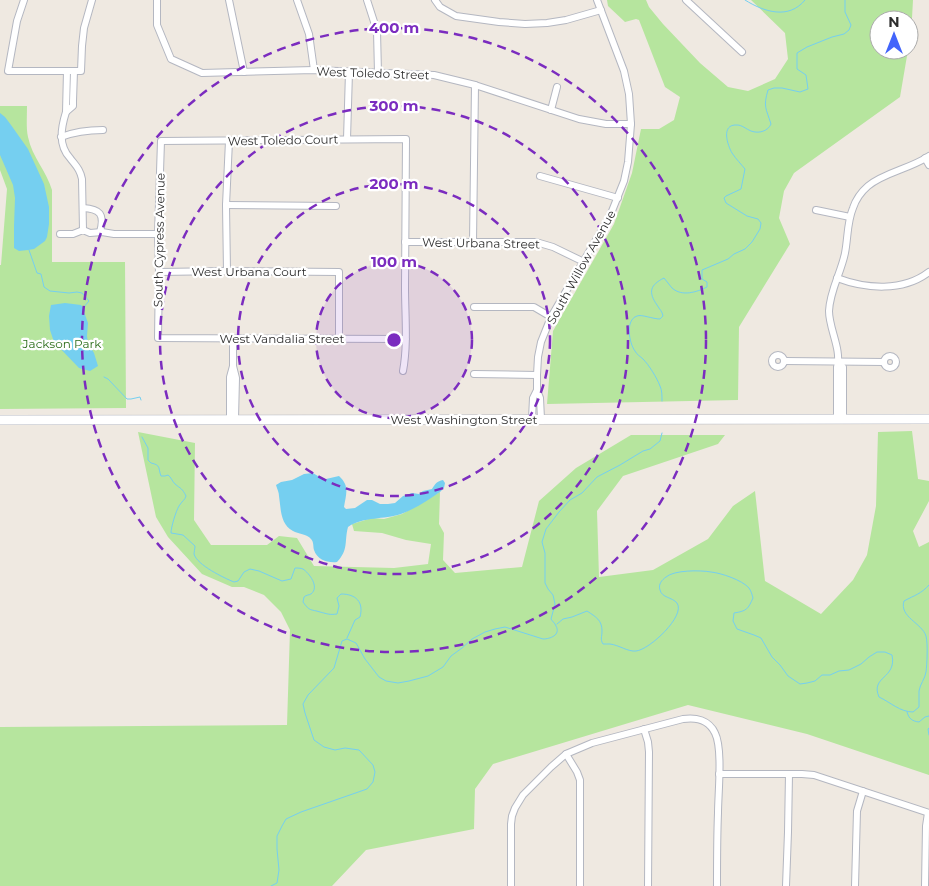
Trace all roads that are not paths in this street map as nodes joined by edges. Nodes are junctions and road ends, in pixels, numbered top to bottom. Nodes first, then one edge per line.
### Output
1 (92, 0) edge
2 (157, 0) edge
3 (229, 0) edge
4 (298, 0) edge
5 (367, 0) edge
6 (435, 0) edge
7 (597, 0) edge
8 (686, 0) edge
9 (21, 1) edge
10 (601, 10) junction
11 (742, 52) dead end
12 (314, 70) junction
13 (74, 71) junction
14 (244, 72) junction
15 (349, 72) junction
16 (378, 72) junction
17 (475, 86) junction
18 (557, 88) dead end
19 (551, 110) junction
20 (631, 124) junction
21 (104, 130) dead end
22 (61, 137) junction
23 (347, 139) junction
24 (160, 141) joint
25 (229, 141) junction
26 (927, 157) edge
27 (929, 165) edge
28 (540, 176) dead end
29 (618, 198) junction
30 (226, 205) junction
31 (336, 206) dead end
32 (83, 208) junction
33 (816, 210) dead end
34 (850, 217) junction
35 (83, 230) junction
36 (100, 232) junction
37 (60, 234) dead end
38 (158, 234) junction
39 (405, 242) junction
40 (473, 242) junction
41 (584, 262) junction
42 (227, 270) junction
43 (159, 272) junction
44 (929, 272) edge
45 (837, 278) junction
46 (474, 307) dead end
47 (551, 317) junction
48 (158, 338) joint
49 (233, 338) junction
50 (339, 338) junction
51 (406, 338) junction
52 (785, 361) dead end
53 (838, 362) junction
54 (884, 362) dead end
55 (403, 371) dead end
56 (474, 374) dead end
57 (537, 375) junction
58 (233, 419) junction
59 (536, 419) junction
60 (840, 419) junction
61 (929, 419) edge
62 (0, 420) edge
63 (644, 729) junction
64 (566, 754) junction
65 (719, 774) junction
66 (788, 774) junction
67 (863, 791) junction
68 (929, 813) edge
69 (927, 863) edge
70 (511, 886) edge
71 (580, 886) edge
72 (648, 886) edge
73 (717, 886) edge
74 (786, 886) edge
75 (855, 886) edge
76 (925, 886) edge

1 - 13 street
2 - 14 street, West Toledo Street
3 - 14 street
4 - 12 street
5 - 16 street
6 - 10 street
7 - 10 street, South Willow Avenue
8 - 11 street
9 - 13 street
10 - 20 street, South Willow Avenue
12 - 14 street, West Toledo Street
12 - 15 street, West Toledo Street
13 - 22 street
15 - 16 street, West Toledo Street
15 - 23 street
16 - 17 street, West Toledo Street
17 - 19 street, West Toledo Street
17 - 40 street
18 - 19 street
19 - 20 street, West Toledo Street
20 - 29 street, South Willow Avenue
21 - 22 street
22 - 32 street
23 - 25 street, West Toledo Court
23 - 39 street, West Toledo Court
24 - 25 street, West Toledo Court
24 - 38 street, South Cypress Avenue
25 - 30 street
26 - 27 street
26 - 34 street
28 - 29 street
29 - 41 street, South Willow Avenue
30 - 31 street
30 - 42 street
32 - 35 street
32 - 36 street
33 - 34 street
34 - 45 street
35 - 36 street
35 - 37 street
36 - 38 street
38 - 43 street, South Cypress Avenue
39 - 40 street, West Urbana Street
39 - 51 street
40 - 41 street, West Urbana Street
41 - 47 street, South Willow Avenue
42 - 43 street, West Urbana Court
42 - 50 street, West Urbana Court
43 - 48 street, South Cypress Avenue
44 - 45 street
45 - 53 street
46 - 47 street
47 - 57 street, South Willow Avenue
48 - 49 street, West Vandalia Street
49 - 50 street, West Vandalia Street
49 - 58 street
50 - 51 street, West Vandalia Street
51 - 55 street
52 - 53 street
53 - 54 street
53 - 60 street
56 - 57 street
57 - 59 street, South Willow Avenue
58 - 59 main road, West Washington Street
58 - 62 main road, West Washington Street
59 - 60 main road, West Washington Street
60 - 61 main road, West Washington Street
63 - 64 street
63 - 65 street
63 - 72 street
64 - 70 street
64 - 71 street
65 - 66 street
65 - 73 street
66 - 67 street
66 - 74 street
67 - 68 street
67 - 75 street
68 - 69 street
69 - 76 street

